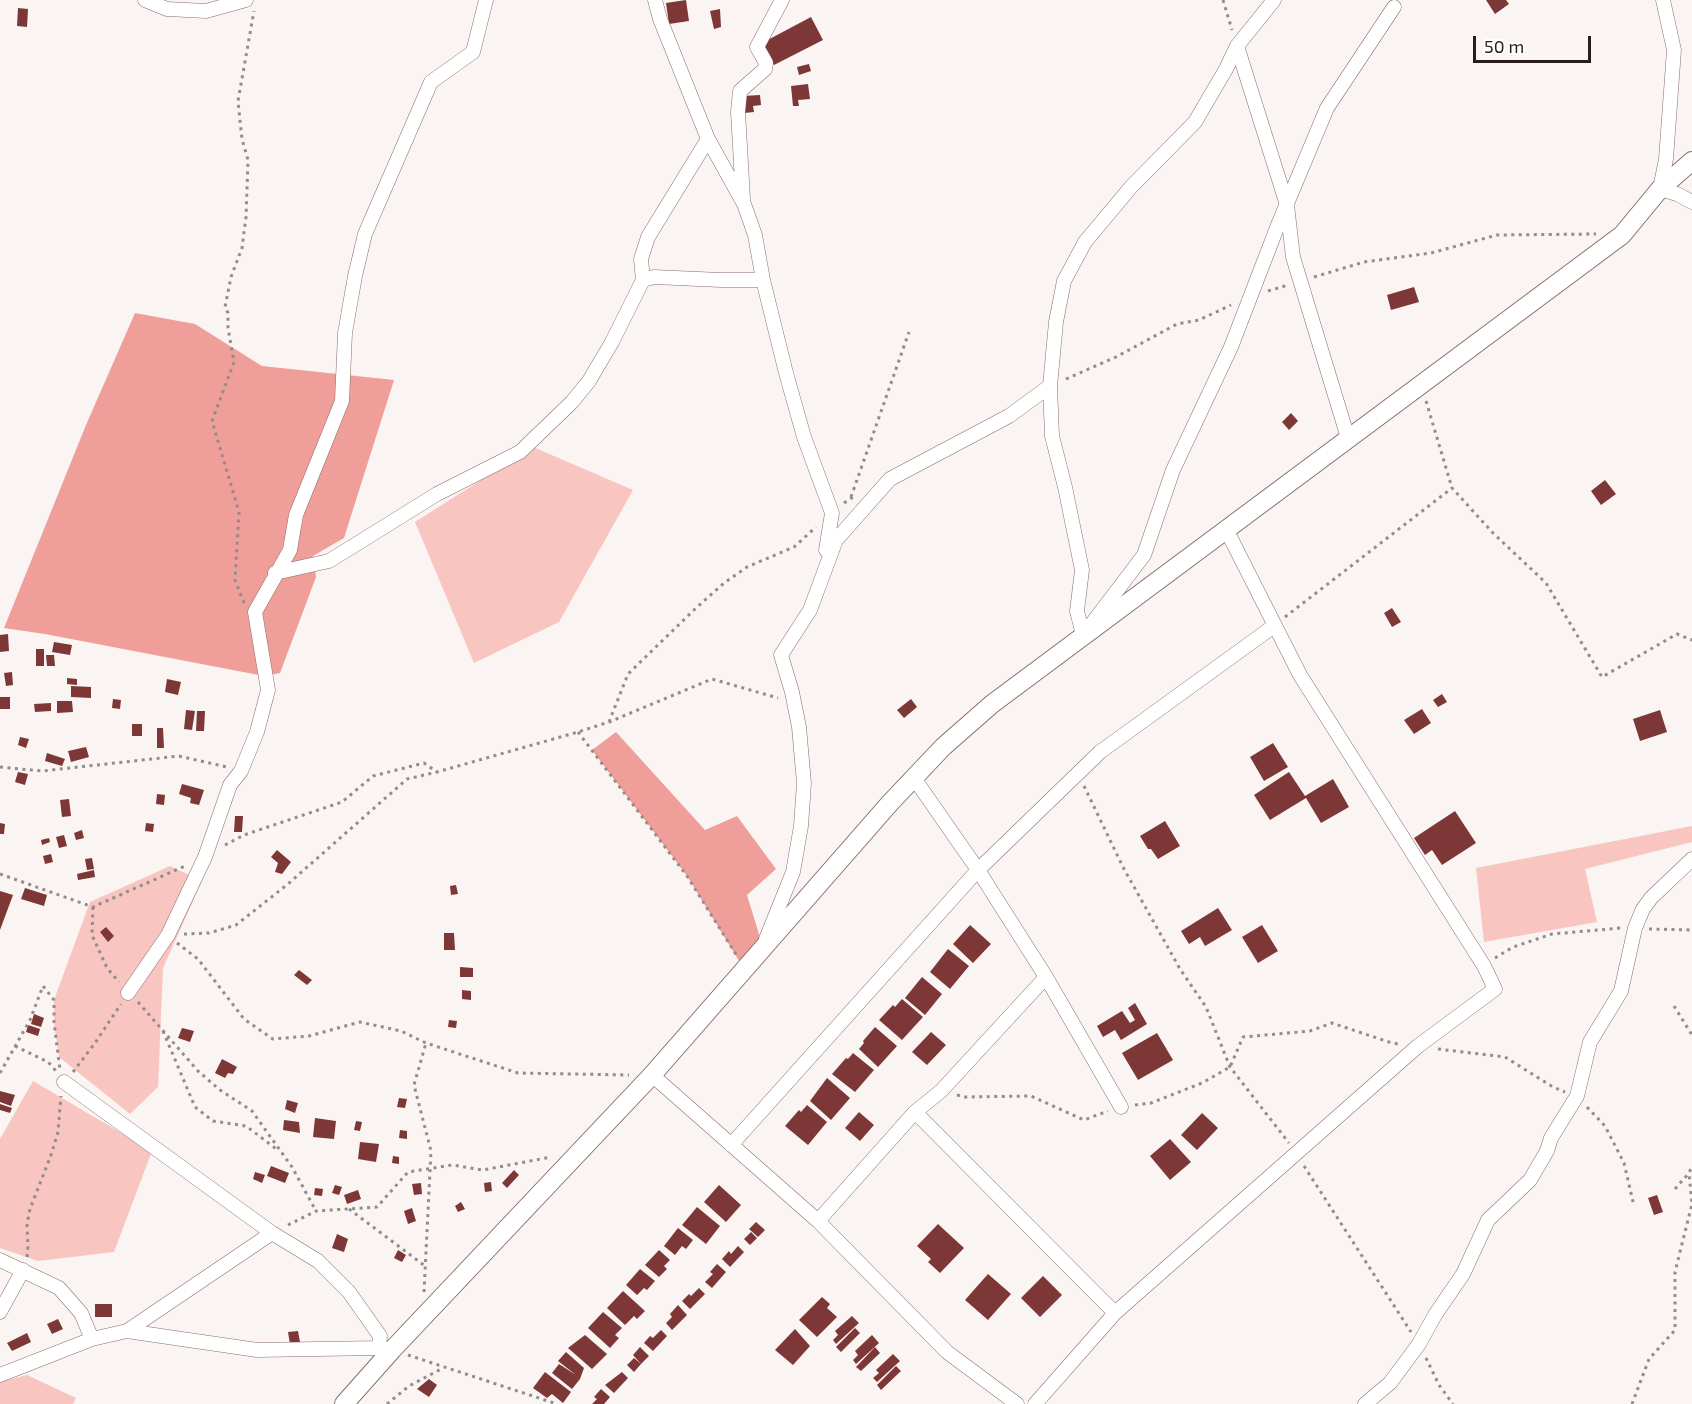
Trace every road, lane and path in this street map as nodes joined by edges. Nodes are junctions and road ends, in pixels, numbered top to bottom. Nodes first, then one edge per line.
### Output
1 (145, 0) edge
2 (486, 0) edge
3 (655, 0) edge
4 (782, 0) edge
5 (1224, 0) edge
6 (1274, 0) edge
7 (1663, 0) edge
8 (250, 6) edge
9 (1394, 7) dead end
10 (1236, 46) junction
11 (708, 139) junction
12 (1692, 161) edge
13 (1660, 189) junction
14 (1692, 202) edge
15 (744, 204) junction
16 (1287, 205) junction
17 (1622, 235) junction
18 (763, 279) junction
19 (643, 280) junction
20 (1299, 281) junction
21 (1251, 296) junction
22 (909, 332) dead end
23 (1421, 384) junction
24 (1050, 386) junction
25 (1348, 438) junction
26 (1452, 488) junction
27 (861, 493) dead end
28 (851, 498) junction
29 (832, 513) junction
30 (1227, 531) junction
31 (275, 573) junction
32 (821, 582) junction
33 (248, 612) dead end
34 (1274, 626) junction
35 (1083, 635) junction
36 (1692, 640) edge
37 (781, 698) dead end
38 (609, 722) junction
39 (578, 732) junction
40 (0, 767) edge
41 (240, 771) junction
42 (437, 772) junction
43 (1078, 773) junction
44 (914, 777) junction
45 (205, 857) junction
46 (1692, 859) edge
47 (978, 870) junction
48 (0, 874) edge
49 (93, 907) junction
50 (1635, 928) junction
51 (1692, 930) edge
52 (168, 935) junction
53 (763, 947) junction
54 (1484, 966) junction
55 (744, 969) junction
56 (1046, 977) junction
57 (128, 993) junction
58 (1674, 1006) dead end
59 (162, 1028) junction
60 (1692, 1035) edge
61 (426, 1043) junction
62 (15, 1046) junction
63 (1418, 1046) junction
64 (1230, 1067) junction
65 (0, 1073) edge
66 (652, 1075) junction
67 (64, 1082) junction
68 (941, 1090) junction
69 (1577, 1096) junction
70 (1120, 1107) junction
71 (915, 1112) junction
72 (731, 1145) junction
73 (282, 1153) junction
74 (1297, 1153) junction
75 (552, 1157) dead end
76 (1692, 1166) edge
77 (431, 1168) junction
78 (1689, 1173) junction
79 (1675, 1189) dead end
80 (1634, 1206) dead end
81 (348, 1208) junction
82 (316, 1210) junction
83 (818, 1221) junction
84 (272, 1233) junction
85 (0, 1260) edge
86 (425, 1266) junction
87 (23, 1270) junction
88 (0, 1312) edge
89 (1115, 1313) junction
90 (422, 1319) junction
91 (127, 1331) junction
92 (92, 1339) junction
93 (1419, 1344) junction
94 (386, 1349) junction
95 (444, 1367) junction
96 (0, 1375) edge
97 (344, 1404) edge
98 (387, 1404) edge
99 (557, 1404) edge
100 (1017, 1404) edge
101 (1035, 1404) edge
102 (1365, 1404) edge
103 (1453, 1404) edge
104 (1632, 1404) edge

1 - 8 street
2 - 31 street
3 - 11 street
4 - 15 street
5 - 10 path
6 - 10 street
7 - 13 street
8 - 33 path
9 - 16 street
10 - 16 street
10 - 24 street
11 - 15 street
11 - 19 street
12 - 13 street
13 - 14 street
13 - 17 street
15 - 18 street
16 - 20 street
16 - 21 street
17 - 20 path
17 - 23 street
18 - 19 street
18 - 29 street
19 - 31 street
20 - 21 path
20 - 25 street
21 - 24 path
21 - 35 street
22 - 28 path
23 - 25 street
23 - 26 path
24 - 32 street
24 - 35 street
25 - 30 street
26 - 34 path
26 - 36 path
27 - 28 path
28 - 29 path
29 - 32 street
29 - 38 path
30 - 34 street
30 - 35 street
31 - 41 street
32 - 53 street
34 - 43 street
34 - 54 street
35 - 44 street
37 - 38 path
38 - 39 path
39 - 42 path
39 - 55 path
40 - 41 path
41 - 45 street
42 - 45 path
42 - 52 path
43 - 47 street
43 - 64 path
44 - 47 street
44 - 53 street
45 - 49 path
45 - 52 street
46 - 50 street
47 - 56 street
47 - 72 street
48 - 49 path
49 - 57 path
50 - 51 path
50 - 54 path
50 - 69 street
52 - 57 street
52 - 61 path
53 - 55 street
54 - 63 street
55 - 66 street
56 - 68 street
56 - 70 street
57 - 59 path
57 - 67 path
58 - 60 path
59 - 73 path
59 - 73 path
61 - 66 path
61 - 77 path
62 - 62 path
62 - 65 path
63 - 64 path
63 - 69 path
63 - 74 street
64 - 70 path
64 - 74 path
66 - 72 street
66 - 90 street
67 - 84 street
67 - 87 path
68 - 70 path
68 - 71 street
69 - 80 path
69 - 93 street
71 - 83 street
71 - 89 street
72 - 83 street
73 - 82 path
74 - 89 street
74 - 93 path
75 - 77 path
76 - 78 path
77 - 81 path
77 - 86 path
78 - 79 path
78 - 104 path
81 - 82 path
81 - 86 path
82 - 84 path
83 - 100 street
84 - 91 street
84 - 94 street
85 - 87 street
86 - 90 path
87 - 88 street
87 - 92 street
89 - 101 street
90 - 94 street
91 - 92 street
91 - 94 street
92 - 96 street
93 - 102 street
93 - 103 path
94 - 95 path
94 - 97 street
95 - 98 path
95 - 99 path

